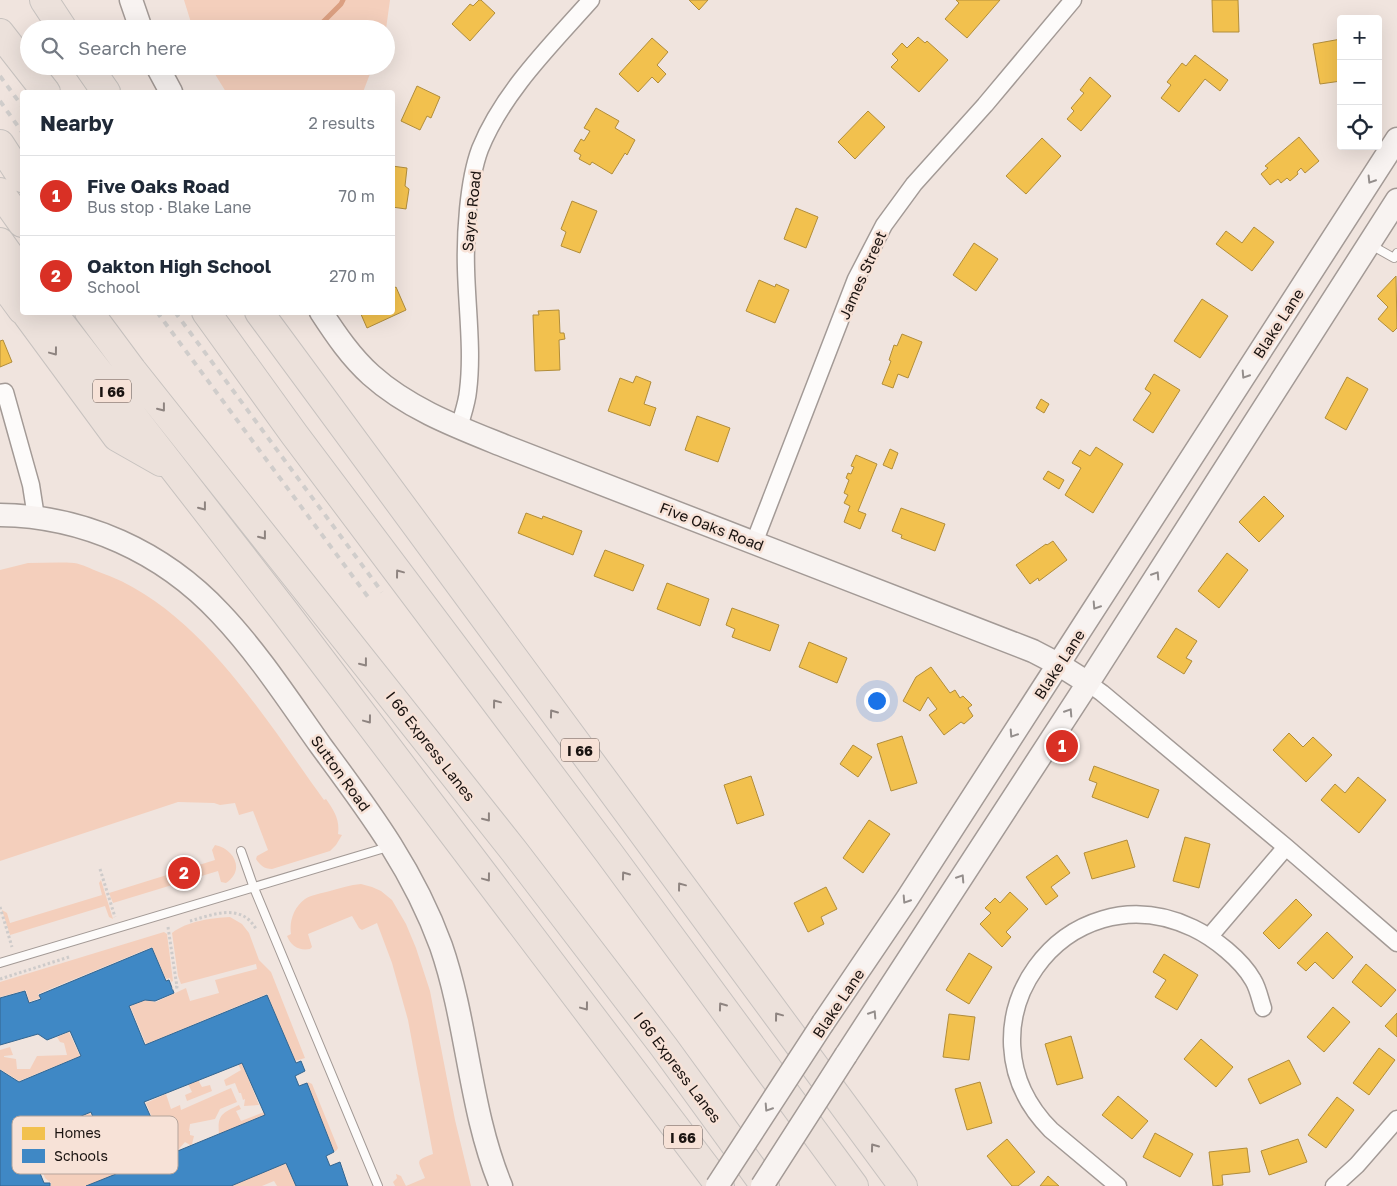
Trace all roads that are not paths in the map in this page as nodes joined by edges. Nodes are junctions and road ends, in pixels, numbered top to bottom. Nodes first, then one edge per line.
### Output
1 (44, 0) edge
2 (131, 0) edge
3 (591, 0) edge
4 (1073, 0) edge
5 (0, 12) edge
6 (57, 20) edge
7 (138, 20) edge
8 (0, 33) edge
9 (20, 42) edge
10 (20, 59) edge
11 (33, 75) edge
12 (42, 75) edge
13 (94, 75) edge
14 (161, 75) edge
15 (44, 90) edge
16 (52, 90) edge
17 (105, 90) edge
18 (170, 90) edge
19 (1397, 139) edge
20 (0, 144) edge
21 (20, 175) edge
22 (0, 192) edge
23 (1397, 200) edge
24 (20, 220) edge
25 (0, 242) edge
26 (1370, 244) junction
27 (1396, 257) edge
28 (20, 270) edge
29 (0, 280) edge
30 (20, 306) edge
31 (27, 315) edge
32 (54, 315) edge
33 (91, 315) edge
34 (105, 315) edge
35 (208, 315) edge
36 (261, 315) edge
37 (323, 315) edge
38 (132, 370) junction
39 (0, 393) edge
40 (459, 428) junction
41 (173, 469) junction
42 (0, 516) edge
43 (36, 517) junction
44 (754, 543) junction
45 (1058, 664) junction
46 (1088, 683) junction
47 (392, 845) junction
48 (1286, 847) junction
49 (241, 851) dead end
50 (254, 888) junction
51 (1210, 936) junction
52 (1397, 943) edge
53 (0, 963) edge
54 (1263, 1008) dead end
55 (1397, 1119) edge
56 (378, 1186) edge
57 (501, 1186) edge
58 (719, 1186) edge
59 (763, 1186) edge
60 (854, 1186) edge
61 (903, 1186) edge
62 (1118, 1186) edge
63 (1334, 1186) edge

1 - 6 highway
2 - 7 main road
3 - 40 street, Sayre Road
4 - 44 street, James Street
5 - 9 highway
8 - 10 highway
11 - 15 highway
12 - 16 highway
13 - 17 highway
14 - 18 main road
19 -> 45 main road, Blake Lane
20 - 21 highway
22 - 24 highway
23 - 26 main road
25 - 28 highway
26 - 27 lane
46 -> 26 main road
29 - 30 highway
31 -> 41 highway
32 - 41 highway, I 66
33 - 38 highway, I 66 Express Lanes
34 - 38 highway
60 -> 35 highway
61 -> 36 highway, I 66
37 - 40 main road, Five Oaks Road
38 -> 59 highway, I 66 Express Lanes
39 - 43 street
40 - 44 main road, Five Oaks Road
41 -> 58 highway, I 66
42 - 43 main road, Sutton Road
43 - 47 main road, Sutton Road
44 - 45 main road, Five Oaks Road
45 - 46 main road, Five Oaks Road
45 -> 58 main road, Blake Lane, bridge
46 - 48 street, Five Oaks Road
59 -> 46 main road, bridge
47 - 50 lane
47 - 57 main road, Sutton Road
48 - 51 street
48 - 52 street, Five Oaks Road
49 - 50 lane
50 - 53 lane
50 - 56 lane
51 - 54 street
51 - 62 street
55 - 63 street

